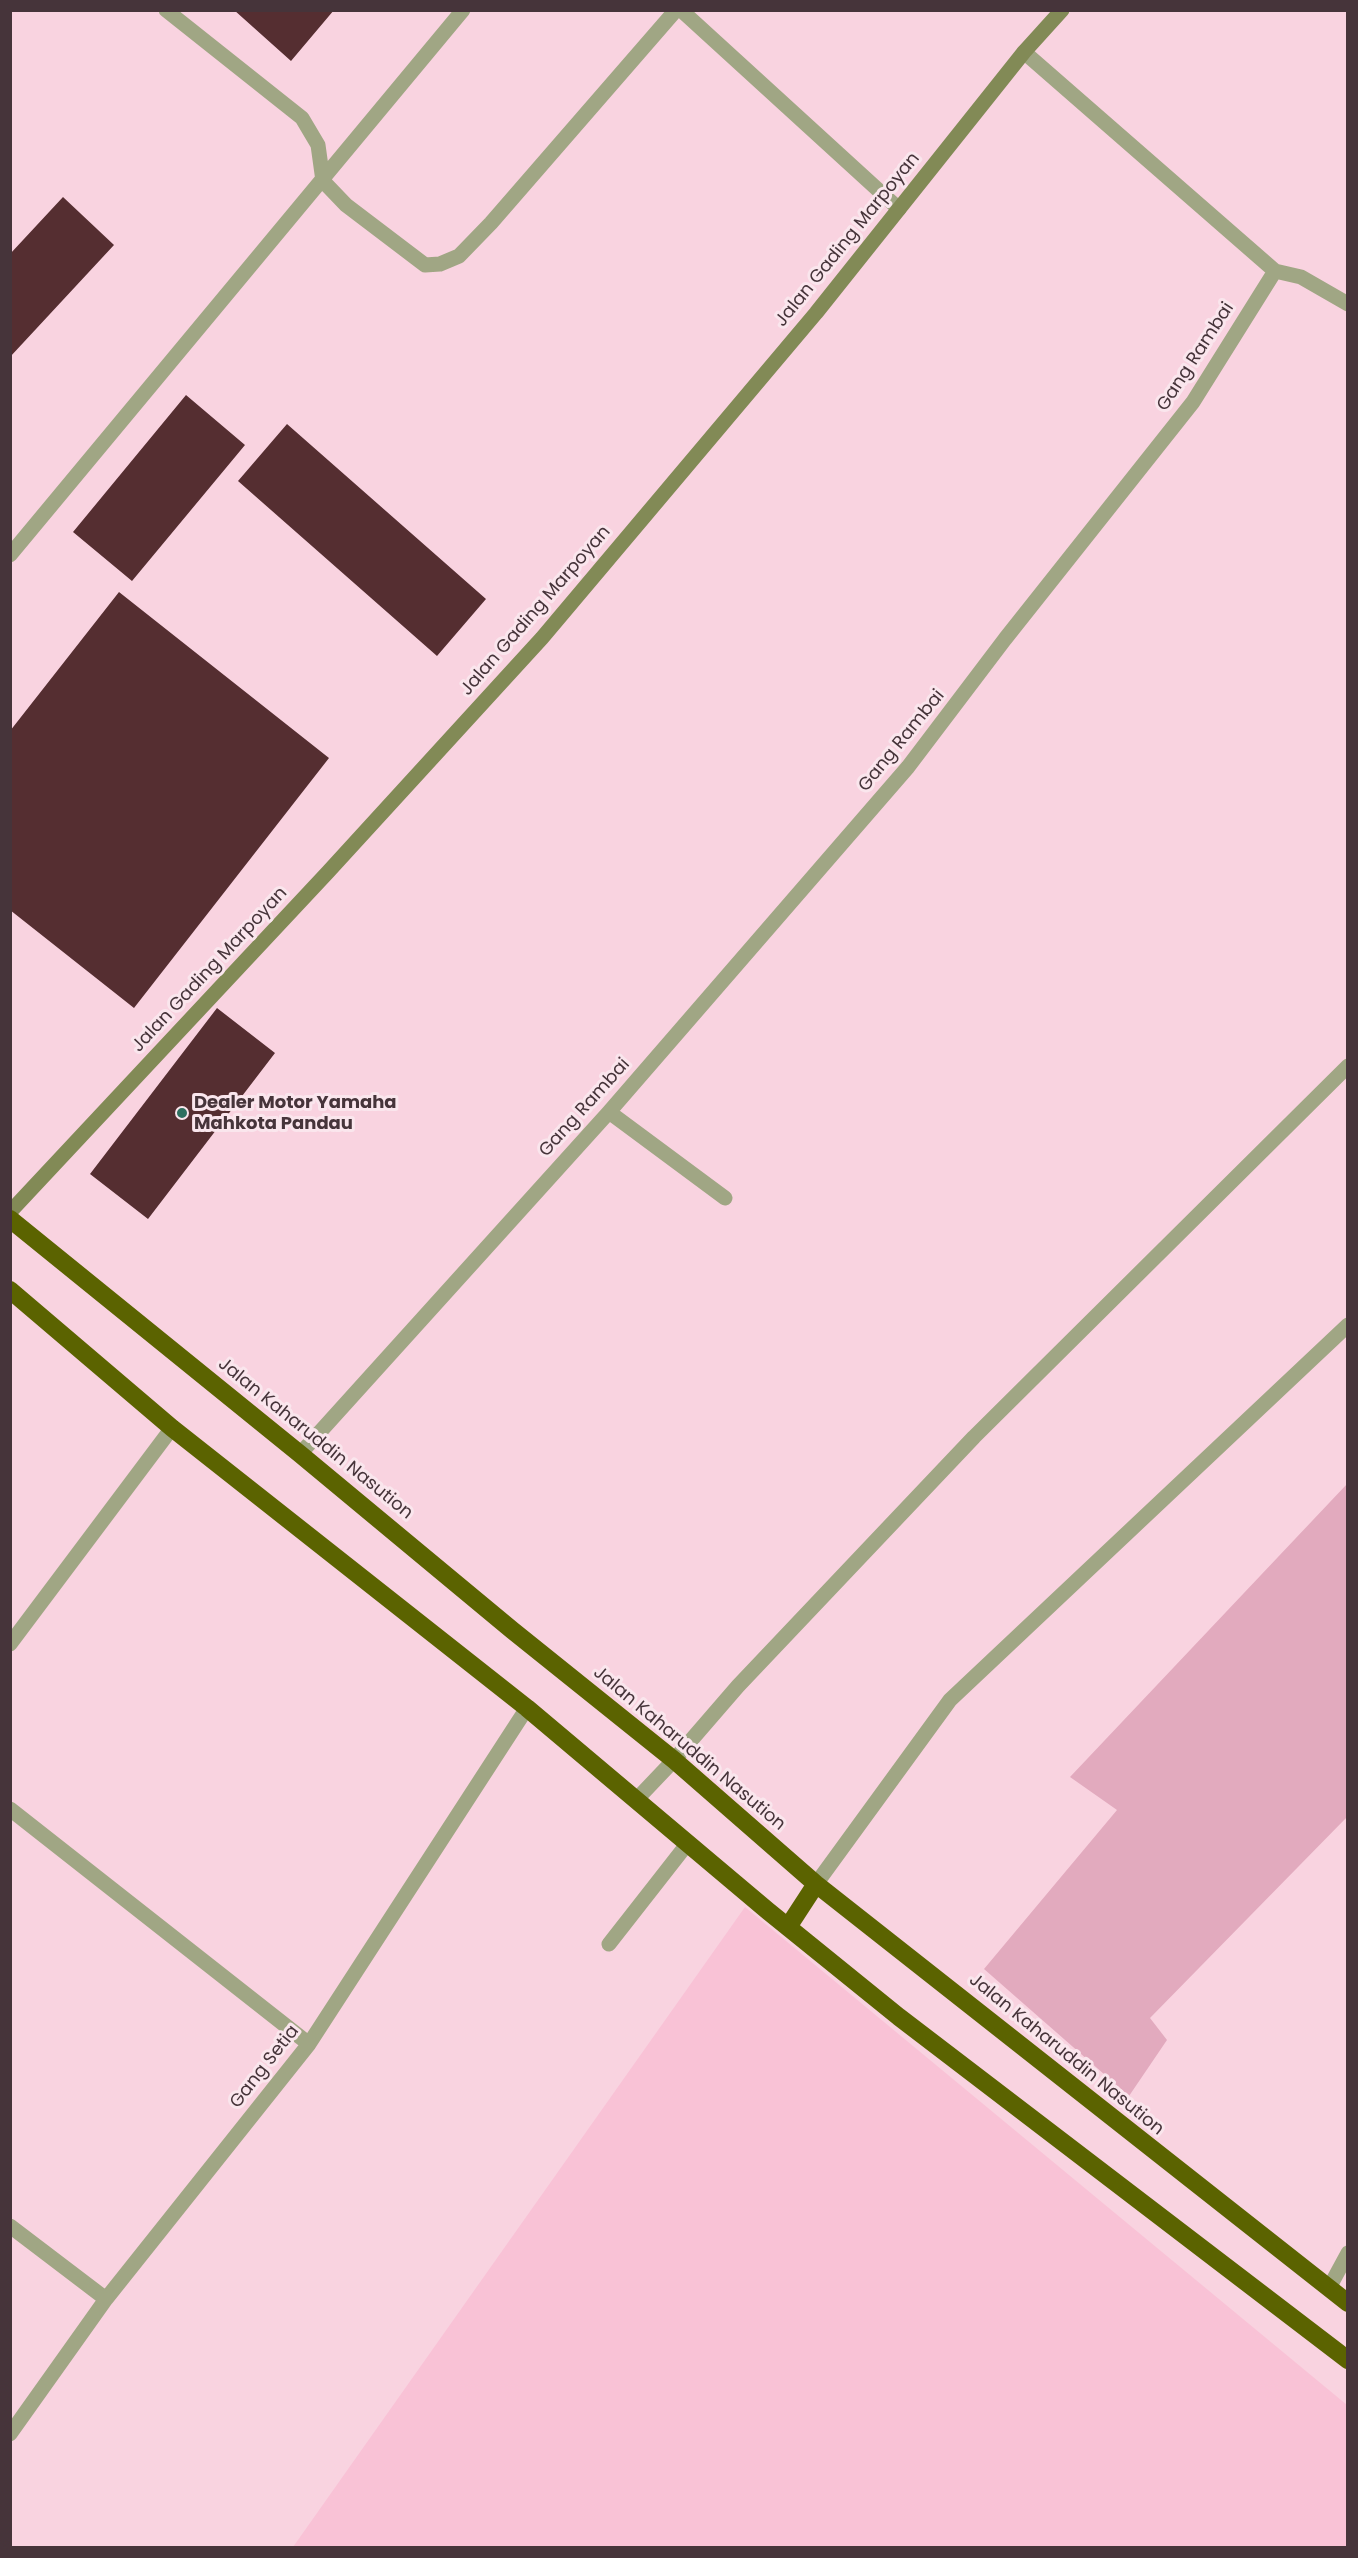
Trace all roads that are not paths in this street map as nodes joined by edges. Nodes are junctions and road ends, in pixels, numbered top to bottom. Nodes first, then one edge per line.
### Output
1 (166, 10) edge
2 (463, 10) edge
3 (676, 10) edge
4 (681, 10) edge
5 (1062, 10) edge
6 (1024, 52) junction
7 (323, 181) junction
8 (899, 208) junction
9 (1275, 271) junction
10 (1347, 304) edge
11 (10, 555) edge
12 (1347, 1066) edge
13 (609, 1112) junction
14 (725, 1198) dead end
15 (10, 1212) edge
16 (10, 1220) edge
17 (10, 1290) edge
18 (1347, 1324) edge
19 (172, 1428) junction
20 (300, 1454) junction
21 (10, 1644) edge
22 (527, 1708) junction
23 (674, 1760) junction
24 (636, 1800) junction
25 (10, 1809) edge
26 (688, 1844) junction
27 (816, 1884) junction
28 (788, 1927) junction
29 (609, 1944) dead end
30 (309, 2044) junction
31 (10, 2226) edge
32 (1347, 2253) edge
33 (1329, 2288) junction
34 (106, 2299) junction
35 (1347, 2302) edge
36 (1347, 2360) edge
37 (10, 2434) edge

1 - 7 street
2 - 7 street
3 - 7 street
4 - 8 street
5 - 6 street, Jalan Gading Marpoyan
6 - 8 street, Jalan Gading Marpoyan
6 - 9 street
7 - 11 street
8 - 15 street, Jalan Gading Marpoyan
9 - 10 street
9 - 13 street, Gang Rambai
12 - 23 street
13 - 14 street
13 - 20 street, Gang Rambai
16 - 20 highway, Jalan Kaharuddin Nasution
17 - 19 highway
18 - 27 street
19 - 21 street
19 - 22 highway
20 - 23 highway, Jalan Kaharuddin Nasution
22 - 24 highway
22 - 30 street, Gang Setia
23 - 24 street
23 - 27 highway, Jalan Kaharuddin Nasution
24 - 26 highway
25 - 30 street
26 - 28 highway
26 - 29 street
27 - 28 highway
27 - 33 highway, Jalan Kaharuddin Nasution
28 - 36 highway
30 - 34 street, Gang Setia
31 - 34 street
32 - 33 street
33 - 35 highway, Jalan Kaharuddin Nasution
34 - 37 street, Gang Setia

